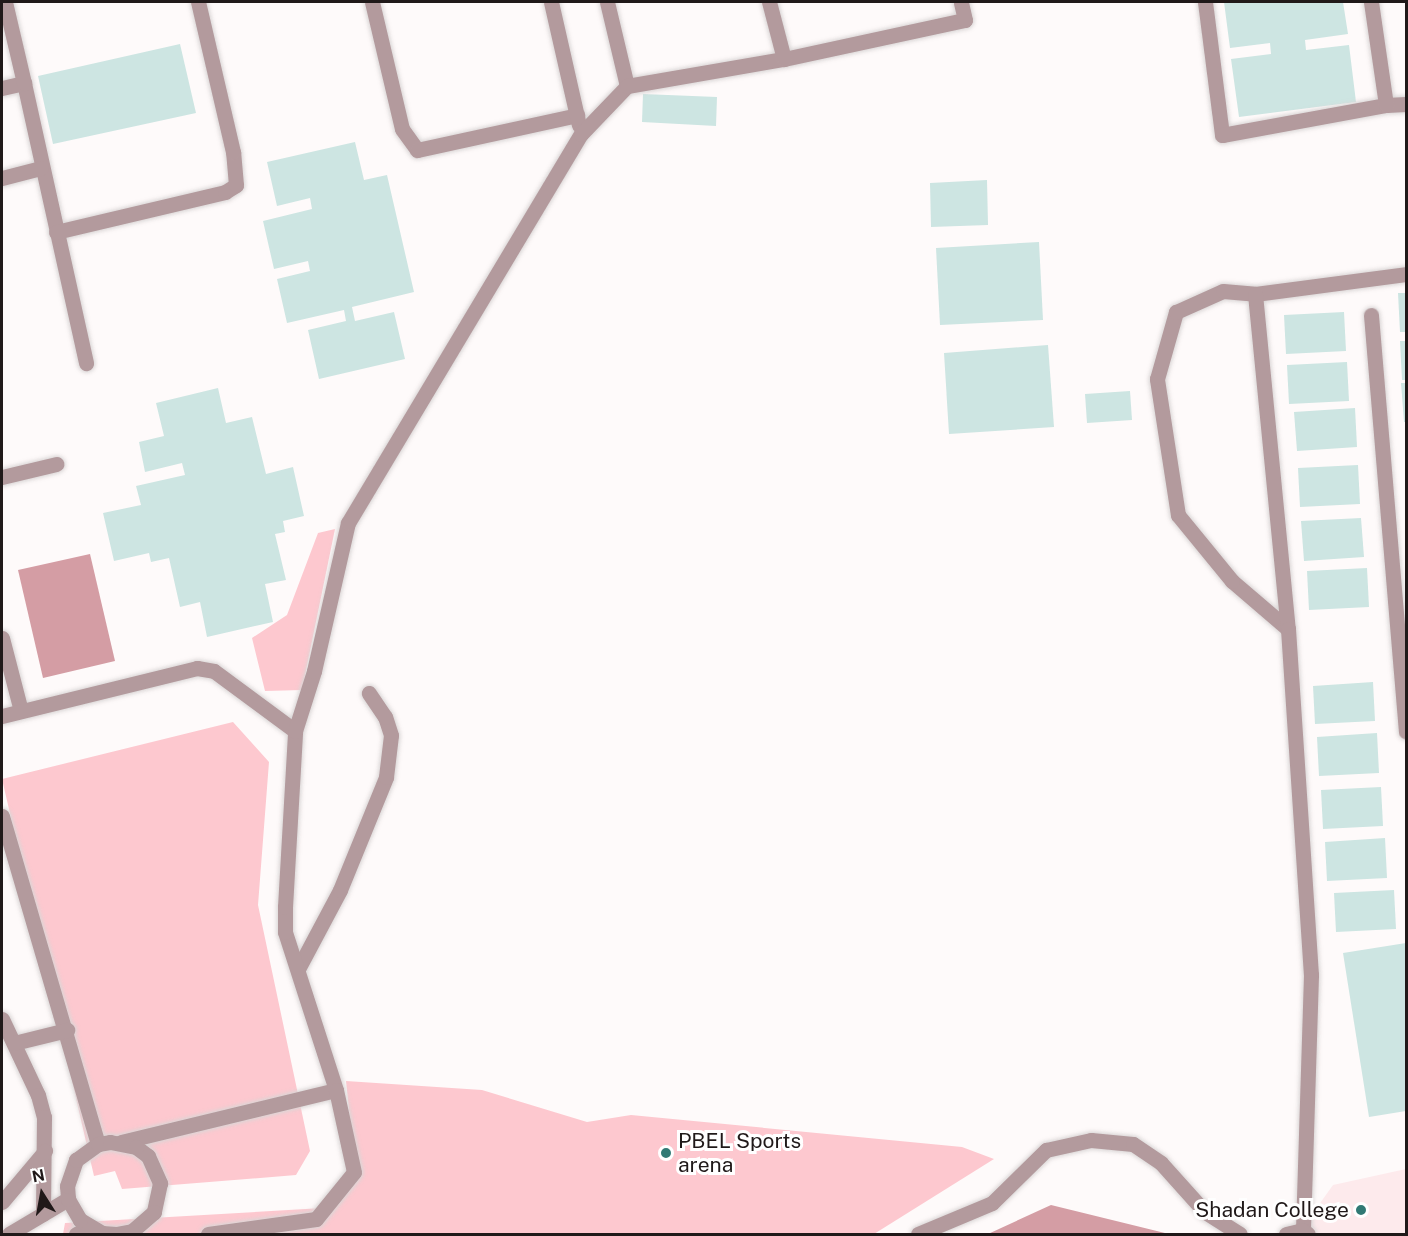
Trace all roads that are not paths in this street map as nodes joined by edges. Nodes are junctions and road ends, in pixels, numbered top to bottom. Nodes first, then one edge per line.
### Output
1 (5, 2) edge
2 (198, 2) edge
3 (372, 2) edge
4 (551, 2) edge
5 (607, 2) edge
6 (769, 2) edge
7 (961, 2) edge
8 (1205, 2) edge
9 (1371, 2) edge
10 (784, 59) junction
11 (24, 83) junction
12 (627, 86) junction
13 (2, 88) edge
14 (1407, 104) edge
15 (1386, 105) junction
16 (577, 115) junction
17 (581, 134) junction
18 (41, 168) junction
19 (2, 178) edge
20 (56, 232) junction
21 (1407, 274) edge
22 (1255, 294) junction
23 (1371, 315) dead end
24 (86, 363) dead end
25 (56, 464) dead end
26 (2, 477) edge
27 (1288, 629) junction
28 (1402, 633) edge
29 (2, 638) edge
30 (369, 693) dead end
31 (21, 711) junction
32 (2, 716) edge
33 (295, 731) junction
34 (1407, 732) edge
35 (2, 816) edge
36 (298, 969) junction
37 (2, 1019) edge
38 (67, 1030) junction
39 (14, 1043) junction
40 (336, 1090) junction
41 (121, 1142) junction
42 (98, 1144) junction
43 (45, 1151) junction
44 (68, 1199) junction
45 (2, 1202) edge
46 (43, 1214) junction
47 (82, 1231) edge
48 (1305, 1232) edge
49 (9, 1234) edge
50 (116, 1234) edge
51 (208, 1234) edge
52 (918, 1234) edge
53 (1240, 1234) edge
54 (1286, 1234) edge

1 - 11 street
2 - 20 street
3 - 16 street
4 - 16 street
5 - 12 street
6 - 10 street
7 - 10 street
8 - 15 street
9 - 15 street
10 - 12 street
11 - 13 street
11 - 18 street
12 - 17 street
14 - 15 street
16 - 17 street
17 - 33 street
18 - 19 street
18 - 20 street
20 - 24 street
21 - 22 street
22 - 27 street
22 - 27 street
23 - 28 street
25 - 26 street
27 - 48 street
28 - 34 street
29 - 31 street
30 - 36 street
31 - 32 street
31 - 33 street
33 - 36 street
35 - 38 street
36 - 40 street
37 - 39 street
38 - 39 street
38 - 42 street
39 - 43 street
40 - 41 street
40 - 51 street
41 - 42 street
41 - 50 street
42 - 44 street
43 - 45 street
43 - 46 street
44 - 46 street
44 - 47 street
46 - 49 street
47 - 50 street
48 - 54 street
52 - 53 street

